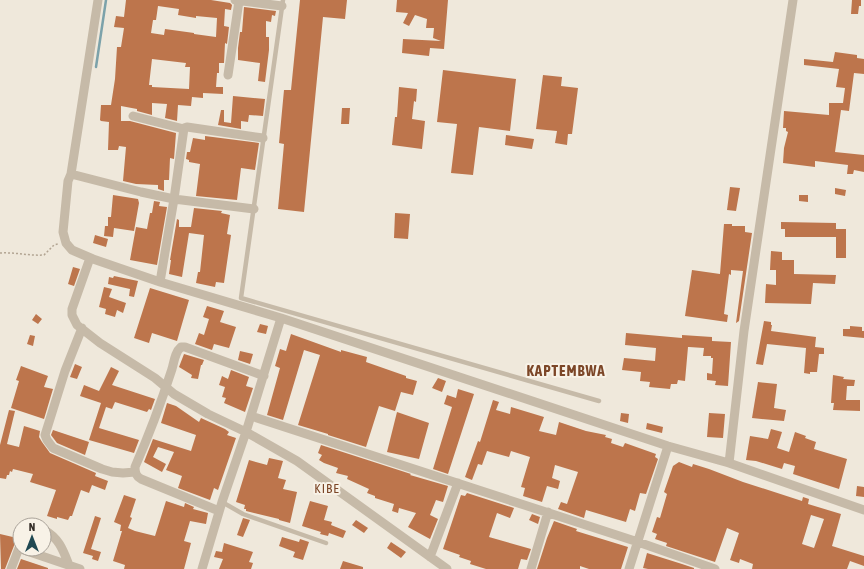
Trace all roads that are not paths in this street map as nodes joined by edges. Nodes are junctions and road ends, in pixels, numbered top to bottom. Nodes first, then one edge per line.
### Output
1 (98, 0) edge
2 (237, 0) edge
3 (793, 0) edge
4 (283, 3) edge
5 (228, 75) dead end
6 (133, 116) dead end
7 (184, 130) junction
8 (263, 138) junction
9 (70, 174) junction
10 (174, 199) junction
11 (254, 209) junction
12 (90, 258) junction
13 (160, 282) junction
14 (281, 318) junction
15 (82, 328) junction
16 (264, 376) junction
17 (166, 388) junction
18 (599, 401) dead end
19 (251, 416) junction
20 (246, 432) junction
21 (668, 446) junction
22 (729, 464) junction
23 (135, 472) junction
24 (458, 483) junction
25 (220, 506) junction
26 (864, 510) edge
27 (548, 512) junction
28 (52, 534) edge
29 (638, 542) junction
30 (326, 543) dead end
31 (16, 557) edge
32 (46, 557) edge
33 (430, 557) junction
34 (69, 565) junction
35 (11, 569) edge
36 (80, 569) edge
37 (202, 569) edge
38 (447, 569) edge
39 (531, 569) edge
40 (629, 569) edge
41 (715, 569) edge

1 - 9 street
2 - 4 street
2 - 5 street
3 - 22 street
4 - 8 lane
6 - 7 street
7 - 8 street
7 - 10 street
8 - 11 lane
9 - 10 street
9 - 12 street
10 - 11 street
10 - 13 street
11 - 18 lane
12 - 13 street
12 - 15 street
13 - 14 street
14 - 16 street
14 - 21 street
15 - 17 street
15 - 23 street
16 - 17 street
16 - 19 street
17 - 20 street
17 - 23 street
19 - 20 street
19 - 24 street
20 - 25 street
20 - 33 street
21 - 22 street
21 - 29 street
22 - 26 street
23 - 25 street
24 - 27 street
24 - 33 street
25 - 30 lane
25 - 37 street
27 - 29 street
27 - 39 street
28 - 34 street
29 - 40 street
29 - 41 street
31 - 35 street
32 - 34 street
33 - 38 street
34 - 36 street

